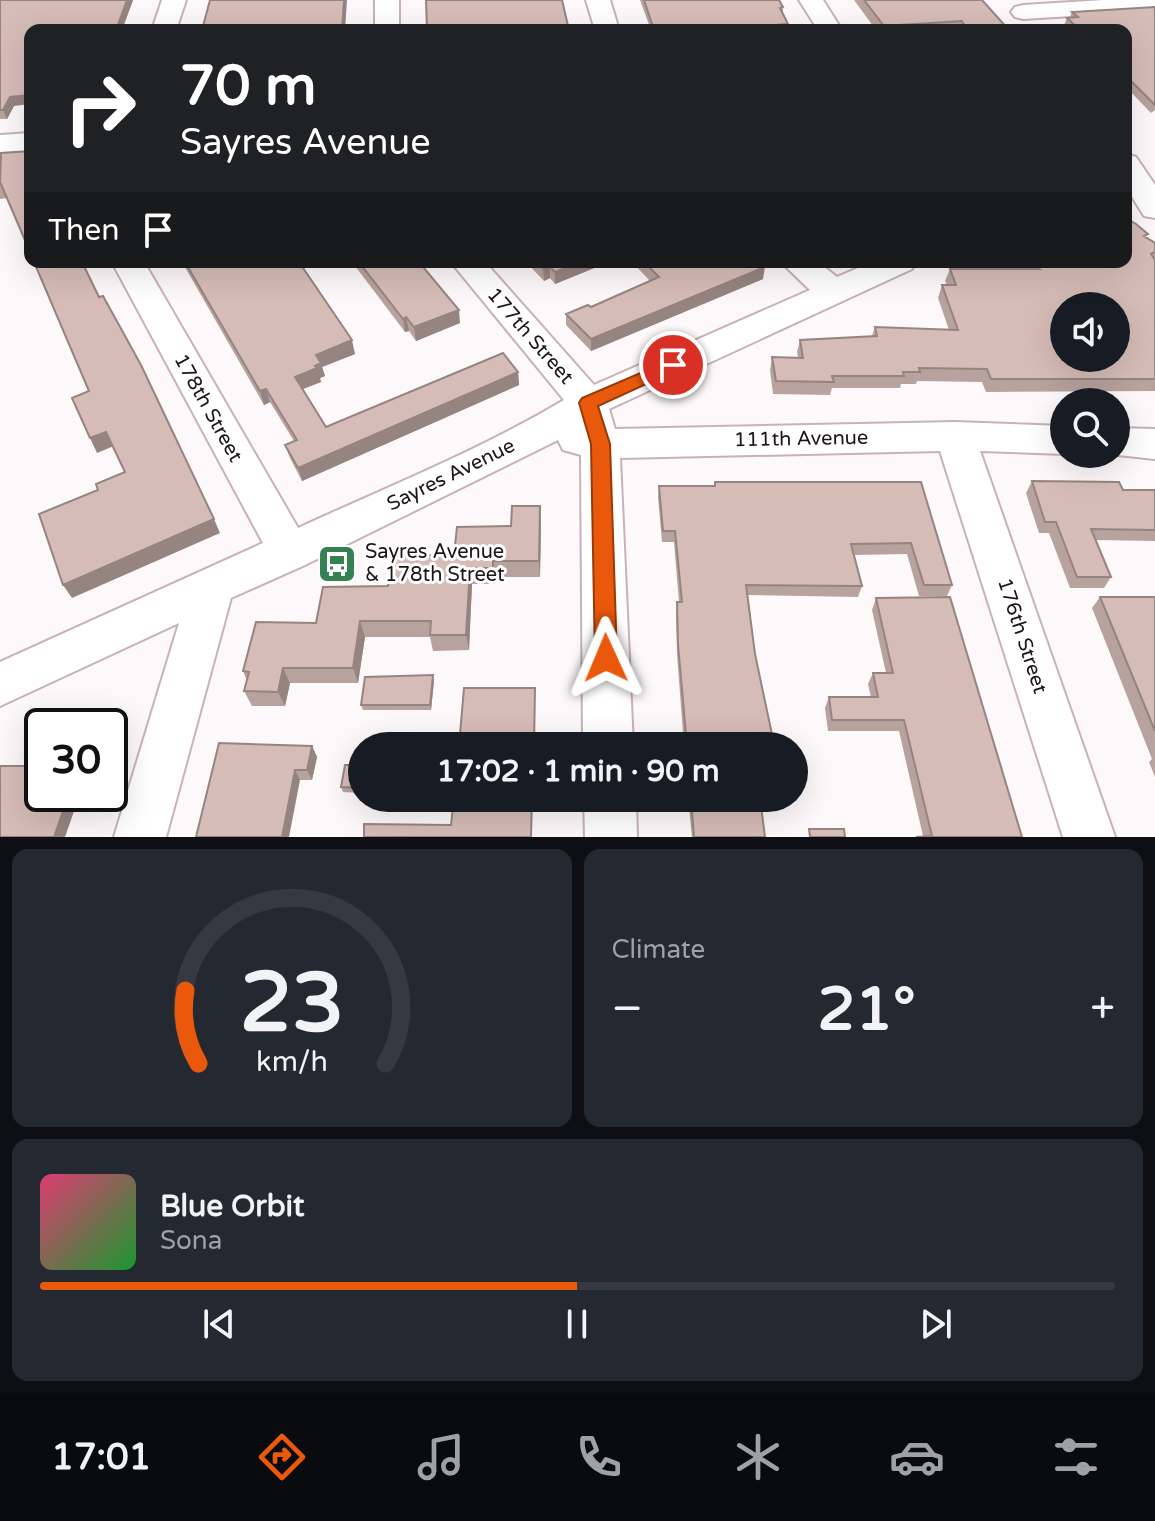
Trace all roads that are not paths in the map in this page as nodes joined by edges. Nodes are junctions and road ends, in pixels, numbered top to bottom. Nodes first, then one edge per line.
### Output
1 (174, 0) edge
2 (387, 0) edge
3 (598, 0) edge
4 (811, 0) edge
5 (1155, 4) edge
6 (1024, 14) edge
7 (166, 24) edge
8 (387, 24) edge
9 (605, 24) edge
10 (826, 24) edge
11 (24, 142) edge
12 (0, 144) edge
13 (1155, 145) edge
14 (1132, 157) edge
15 (1132, 170) edge
16 (1155, 209) edge
17 (131, 268) edge
18 (472, 268) edge
19 (804, 268) edge
20 (887, 268) edge
21 (835, 293) junction
22 (594, 423) junction
23 (539, 433) joint
24 (955, 436) junction
25 (1050, 439) edge
26 (1130, 443) edge
27 (1155, 444) edge
28 (290, 553) junction
29 (212, 586) junction
30 (0, 685) edge
31 (607, 732) edge
32 (610, 812) edge
33 (140, 837) edge
34 (611, 837) edge
35 (1089, 837) edge

1 - 7 street
2 - 8 street
3 - 9 street
4 - 10 street
5 - 6 street
11 - 12 street
13 - 14 street
15 - 16 street
17 - 28 street, 178th Street
18 - 22 street, 177th Street
19 - 21 street
20 - 21 street
21 - 22 street
22 - 23 street, 111th Avenue
22 - 24 street, 111th Avenue
22 - 31 street
23 - 28 street, Sayres Avenue
24 - 25 street, 111th Avenue
24 - 35 street, 176th Street
26 - 27 street
28 - 29 street, Sayres Avenue
29 - 30 street, Sayres Avenue
29 - 33 street
32 - 34 street

